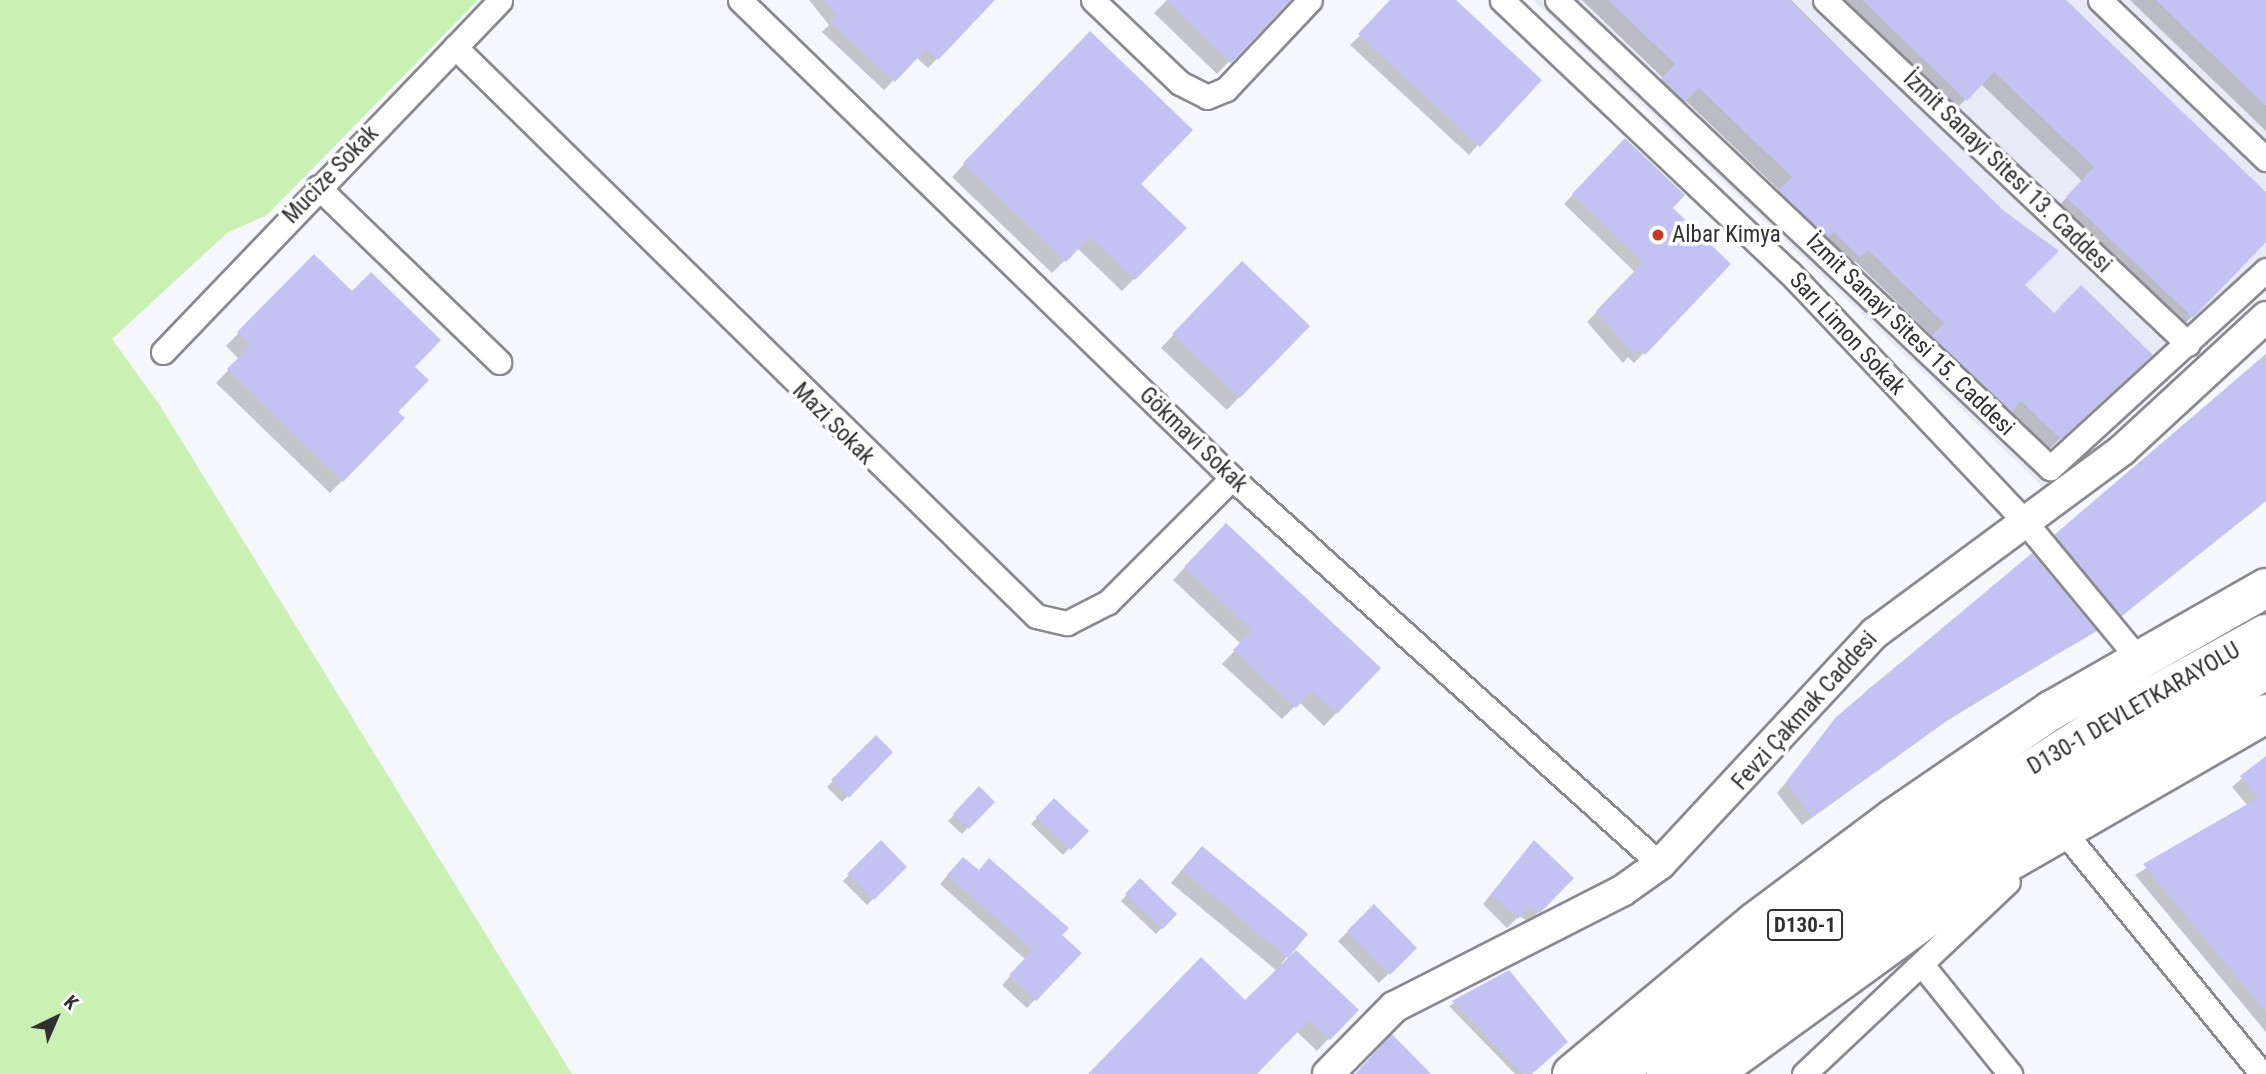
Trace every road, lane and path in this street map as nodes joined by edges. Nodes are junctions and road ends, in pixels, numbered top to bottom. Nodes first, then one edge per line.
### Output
1 (500, 0) edge
2 (740, 0) edge
3 (1093, 0) edge
4 (1310, 0) edge
5 (1502, 0) edge
6 (1557, 0) edge
7 (1825, 0) edge
8 (2100, 0) edge
9 (455, 47) junction
10 (2266, 159) edge
11 (318, 187) junction
12 (2266, 270) edge
13 (2266, 317) edge
14 (2188, 344) junction
15 (163, 352) dead end
16 (499, 362) dead end
17 (1232, 478) junction
18 (2026, 523) junction
19 (2266, 588) edge
20 (2266, 634) edge
21 (2140, 661) junction
22 (2266, 670) edge
23 (2266, 714) edge
24 (2167, 771) junction
25 (2014, 799) junction
26 (2069, 838) junction
27 (1660, 864) junction
28 (1923, 966) junction
29 (1328, 1074) edge
30 (1573, 1074) edge
31 (1614, 1074) edge
32 (1666, 1074) edge
33 (1712, 1074) edge
34 (1804, 1074) edge
35 (2010, 1074) edge
36 (2262, 1074) edge

1 - 9 street, Mucize Sokak
2 - 17 street, Gökmavi Sokak
3 - 4 street
5 - 18 street, Sarı Limon Sokak
6 - 14 street, İzmit Sanayi Sitesi 15. Caddesi
7 - 14 street, İzmit Sanayi Sitesi 13. Caddesi
8 - 10 street
9 - 11 street, Mucize Sokak
9 - 17 street, Mazi Sokak
11 - 15 street, Mucize Sokak
11 - 16 street
12 - 14 street
13 - 18 street, Fevzi Çakmak Caddesi
17 - 27 street, Gökmavi Sokak
18 - 21 street, Sarı Limon Sokak
18 - 27 street, Fevzi Çakmak Caddesi
19 - 21 highway
20 - 25 highway, D130-1 DEVLETKARAYOLU / D130-1
21 - 30 highway
22 - 25 highway, D130-1 DEVLETKARAYOLU / D130-1
23 - 24 highway
24 - 26 street
24 - 33 highway
25 - 31 highway, D130-1
25 - 32 highway, D130-1
26 - 28 street
26 - 36 street
27 - 29 street, Fevzi Çakmak Caddesi
28 - 34 street
28 - 35 street

